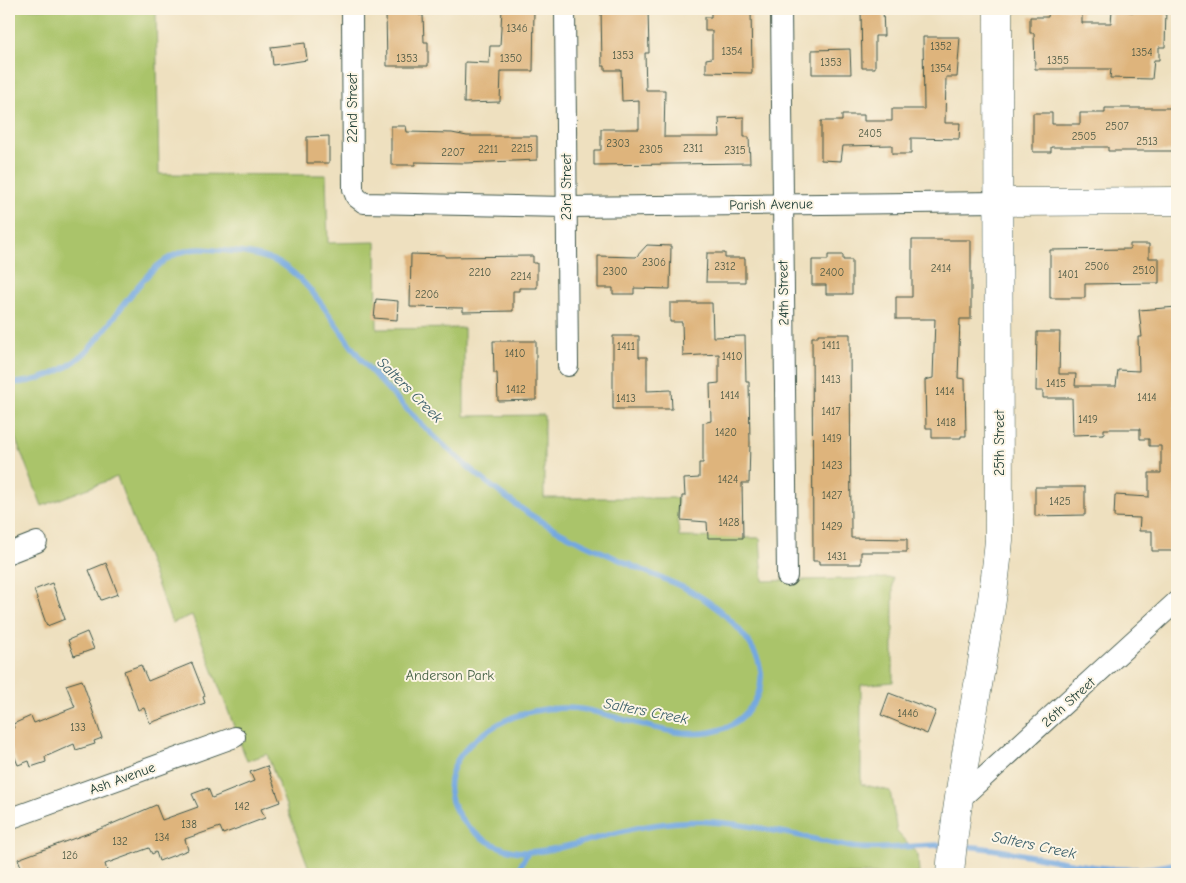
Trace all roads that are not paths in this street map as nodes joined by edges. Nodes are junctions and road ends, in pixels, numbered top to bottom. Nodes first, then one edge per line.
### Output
1 (352, 9) edge
2 (565, 9) edge
3 (781, 9) edge
4 (998, 9) edge
5 (1177, 201) edge
6 (999, 202) junction
7 (364, 203) joint
8 (782, 204) junction
9 (566, 207) junction
10 (568, 366) dead end
11 (37, 542) dead end
12 (9, 553) edge
13 (787, 576) dead end
14 (1177, 601) edge
15 (235, 737) dead end
16 (956, 810) junction
17 (9, 819) edge
18 (950, 873) edge

1 - 7 street, 22nd Street
2 - 9 street, 23rd Street
3 - 8 street, 24th Street
4 - 6 main road, 25th Street
5 - 6 main road, Parish Avenue
6 - 8 street, Parish Avenue
6 - 16 main road, 25th Street
7 - 9 street, Parish Avenue
8 - 9 street, Parish Avenue
8 - 13 street, 24th Street
9 - 10 street, 23rd Street
11 - 12 street
14 - 16 street, 26th Street
15 - 17 street, Ash Avenue
16 - 18 main road, 25th Street

